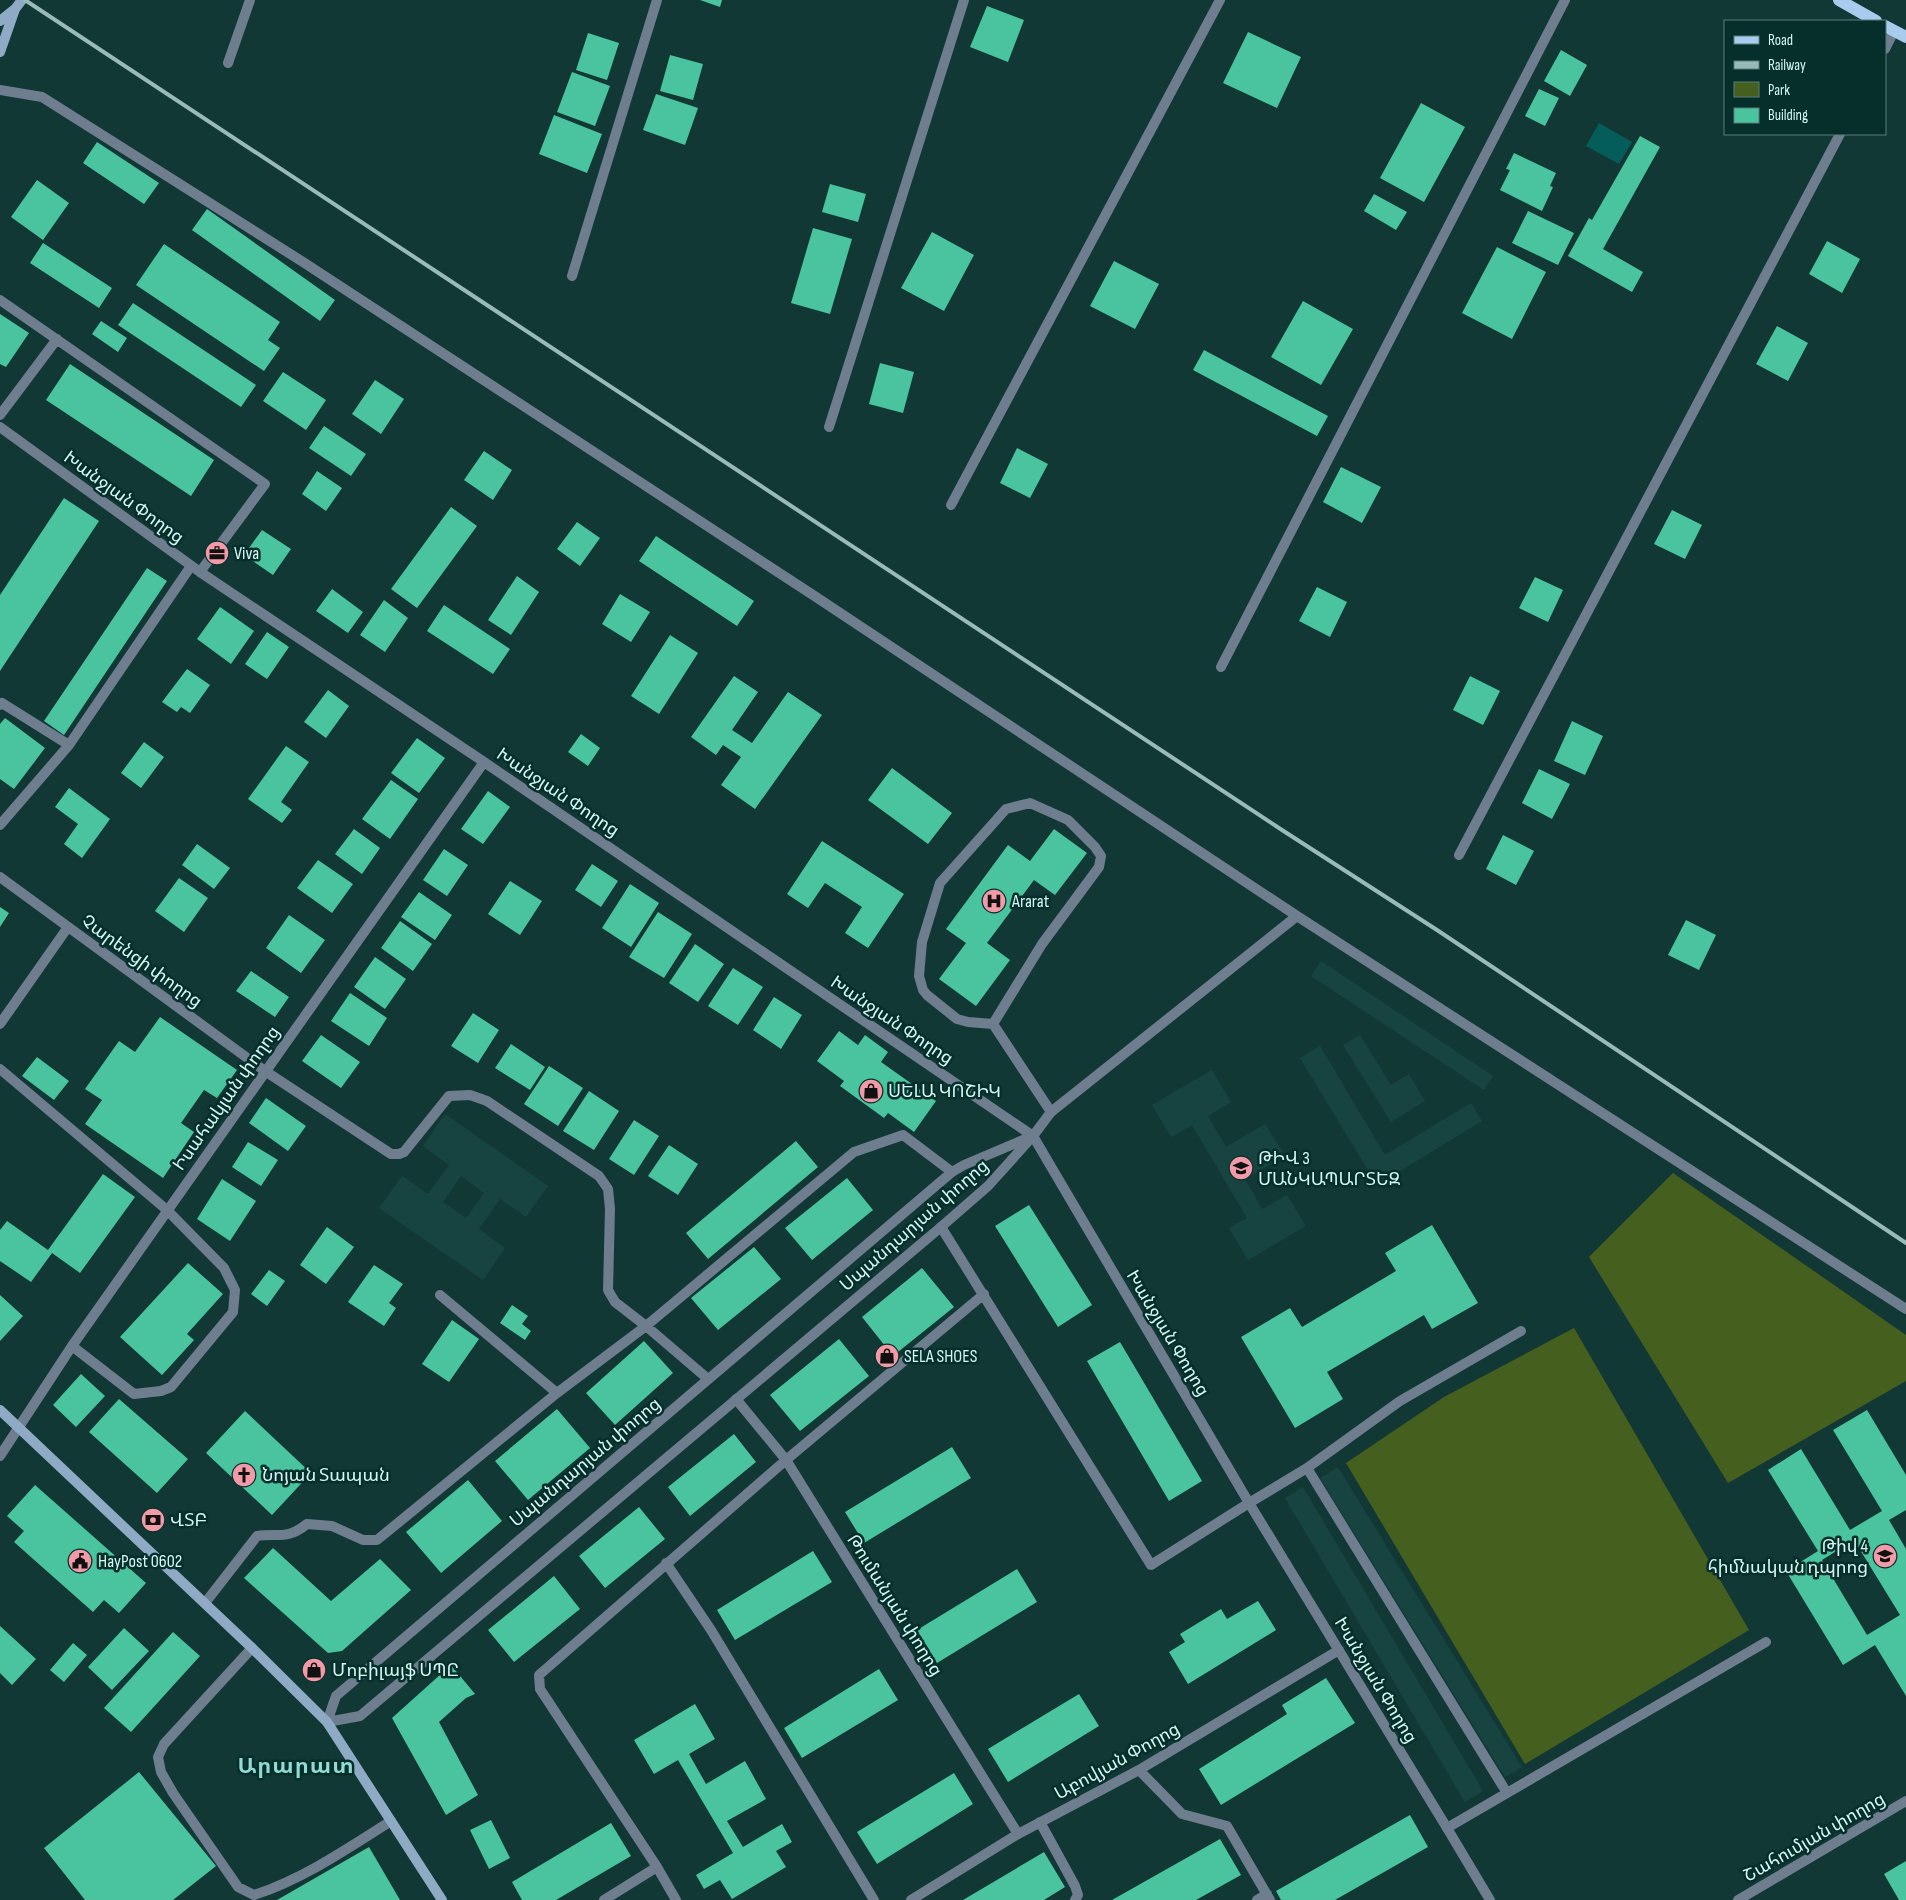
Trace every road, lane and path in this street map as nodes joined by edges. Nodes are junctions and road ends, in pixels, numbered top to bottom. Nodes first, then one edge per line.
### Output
1 (22, 0) edge
2 (250, 0) edge
3 (657, 0) edge
4 (964, 0) edge
5 (1220, 0) edge
6 (1565, 0) edge
7 (1839, 0) edge
8 (15, 9) junction
9 (1874, 20) edge
10 (0, 21) edge
11 (1889, 29) edge
12 (1906, 38) edge
13 (1886, 44) edge
14 (0, 52) edge
15 (228, 63) dead end
16 (0, 90) edge
17 (1839, 135) edge
18 (572, 276) dead end
19 (0, 300) edge
20 (57, 339) junction
21 (0, 415) edge
22 (0, 427) edge
23 (829, 427) dead end
24 (951, 505) dead end
25 (196, 569) junction
26 (1222, 667) dead end
27 (0, 705) edge
28 (69, 745) junction
29 (484, 762) junction
30 (0, 825) edge
31 (1459, 855) dead end
32 (0, 877) edge
33 (1297, 916) junction
34 (68, 926) junction
35 (0, 1024) edge
36 (993, 1024) junction
37 (0, 1069) edge
38 (264, 1071) junction
39 (1051, 1112) junction
40 (1033, 1136) junction
41 (952, 1172) junction
42 (167, 1210) junction
43 (941, 1227) junction
44 (984, 1294) junction
45 (440, 1295) dead end
46 (1906, 1309) edge
47 (646, 1326) junction
48 (1521, 1331) dead end
49 (72, 1346) junction
50 (708, 1379) junction
51 (557, 1393) junction
52 (736, 1399) junction
53 (0, 1410) edge
54 (19, 1426) junction
55 (0, 1456) edge
56 (786, 1460) junction
57 (1307, 1468) junction
58 (1249, 1502) junction
59 (666, 1563) junction
60 (205, 1603) junction
61 (1766, 1642) dead end
62 (252, 1648) junction
63 (1339, 1650) junction
64 (327, 1722) junction
65 (1139, 1770) junction
66 (1507, 1793) junction
67 (1906, 1801) edge
68 (391, 1821) junction
69 (1040, 1822) junction
70 (1447, 1828) junction
71 (1018, 1834) junction
72 (657, 1867) junction
73 (1268, 1897) edge
74 (442, 1900) edge
75 (604, 1900) edge
76 (676, 1900) edge
77 (874, 1900) edge
78 (912, 1900) edge
79 (1075, 1900) edge
80 (1257, 1900) edge
81 (1490, 1900) edge
82 (1738, 1900) edge

1 - 8 main road
2 - 15 street
3 - 18 street
4 - 23 street
5 - 24 street
6 - 26 street
7 - 9 main road
8 - 10 main road
8 - 14 main road
11 - 12 main road
11 - 13 street
16 - 33 street
17 - 31 street
19 - 20 street
20 - 21 street
20 - 25 street
22 - 25 street, Խանջյան Փողոց
25 - 28 street
25 - 29 street, Խանջյան Փողոց
27 - 28 street
28 - 30 street
29 - 38 street, Իսահակյան փողոց
29 - 40 street, Խանջյան Փողոց
32 - 34 street, Չարենցի փողոց
33 - 39 street
33 - 46 street
34 - 35 street
34 - 38 street, Չարենցի փողոց
36 - 36 street
36 - 39 street
37 - 42 street
38 - 42 street, Իսահակյան փողոց
38 - 47 street, Չարենցի փողոց
39 - 40 street
40 - 41 street, Սպանդարյան փողոց
40 - 43 street, Սպանդարյան փողոց
40 - 58 street, Խանջյան Փողոց
41 - 47 street
41 - 50 street, Սպանդարյան փողոց
42 - 49 street, Իսահակյան փողոց
42 - 49 street
43 - 44 street
43 - 52 street, Սպանդարյան փողոց
44 - 56 street
44 - 58 street
45 - 51 street
47 - 50 street
47 - 51 street
48 - 57 street
49 - 54 street, Իսահակյան փողոց
50 - 64 street, Սպանդարյան փողոց
51 - 60 street
52 - 56 street, Թումանյան փողոց
52 - 64 street, Սպանդարյան փողոց
53 - 54 main road
54 - 55 street, Իսահակյան փողոց
54 - 60 main road
56 - 59 street
56 - 71 street, Թումանյան փողոց
57 - 58 street
57 - 66 street
58 - 63 street, Խանջյան Փողոց
59 - 72 street
59 - 77 street
60 - 62 main road
61 - 66 street
62 - 64 main road
62 - 68 street
63 - 65 street, Աբովյան Փողոց
63 - 70 street, Խանջյան Փողոց
64 - 68 main road
65 - 69 street, Աբովյան Փողոց
65 - 73 street
66 - 70 street
67 - 82 street, Շահումյան փողոց
68 - 74 main road
69 - 71 street, Աբովյան Փողոց
69 - 79 street
70 - 81 street, Խանջյան Փողոց
71 - 78 street, Աբովյան Փողոց
72 - 75 street
72 - 76 street
73 - 80 street

